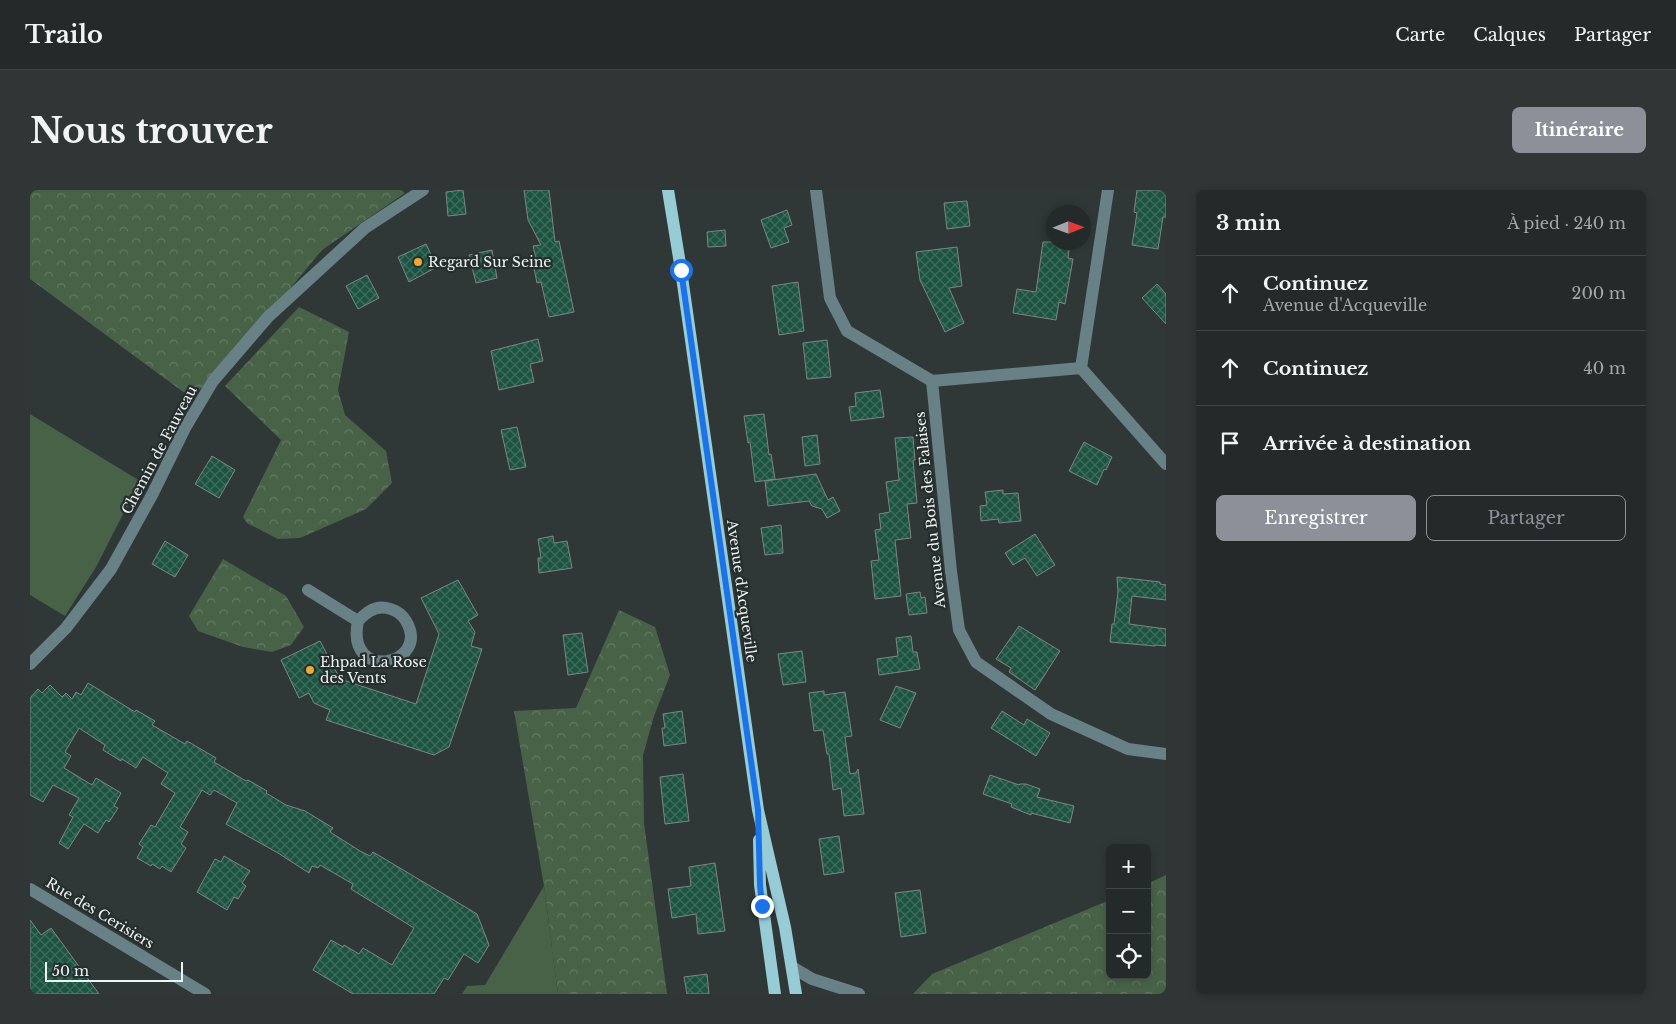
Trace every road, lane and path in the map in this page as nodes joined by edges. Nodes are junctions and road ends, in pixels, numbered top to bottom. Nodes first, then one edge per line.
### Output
1 (423, 190) edge
2 (668, 190) edge
3 (816, 190) edge
4 (1108, 190) edge
5 (1081, 368) junction
6 (932, 381) junction
7 (1166, 464) edge
8 (308, 590) dead end
9 (358, 621) junction
10 (30, 664) edge
11 (1166, 754) edge
12 (758, 810) junction
13 (30, 889) edge
14 (792, 967) junction
15 (854, 993) edge
16 (205, 994) edge
17 (774, 994) edge
18 (796, 994) edge
19 (834, 994) edge

1 - 10 street, Chemin de Fauveau
2 - 12 main road, Avenue d'Acqueville
3 - 6 street
4 - 5 street
5 - 6 street
5 - 7 street
6 - 11 street, Avenue du Bois des Falaises
8 - 9 street
9 - 9 street
12 - 14 main road, Avenue d'Acqueville
12 - 17 main road
13 - 16 street, Rue des Cerisiers
14 - 15 street
14 - 18 main road, Avenue d'Acqueville
15 - 19 street

